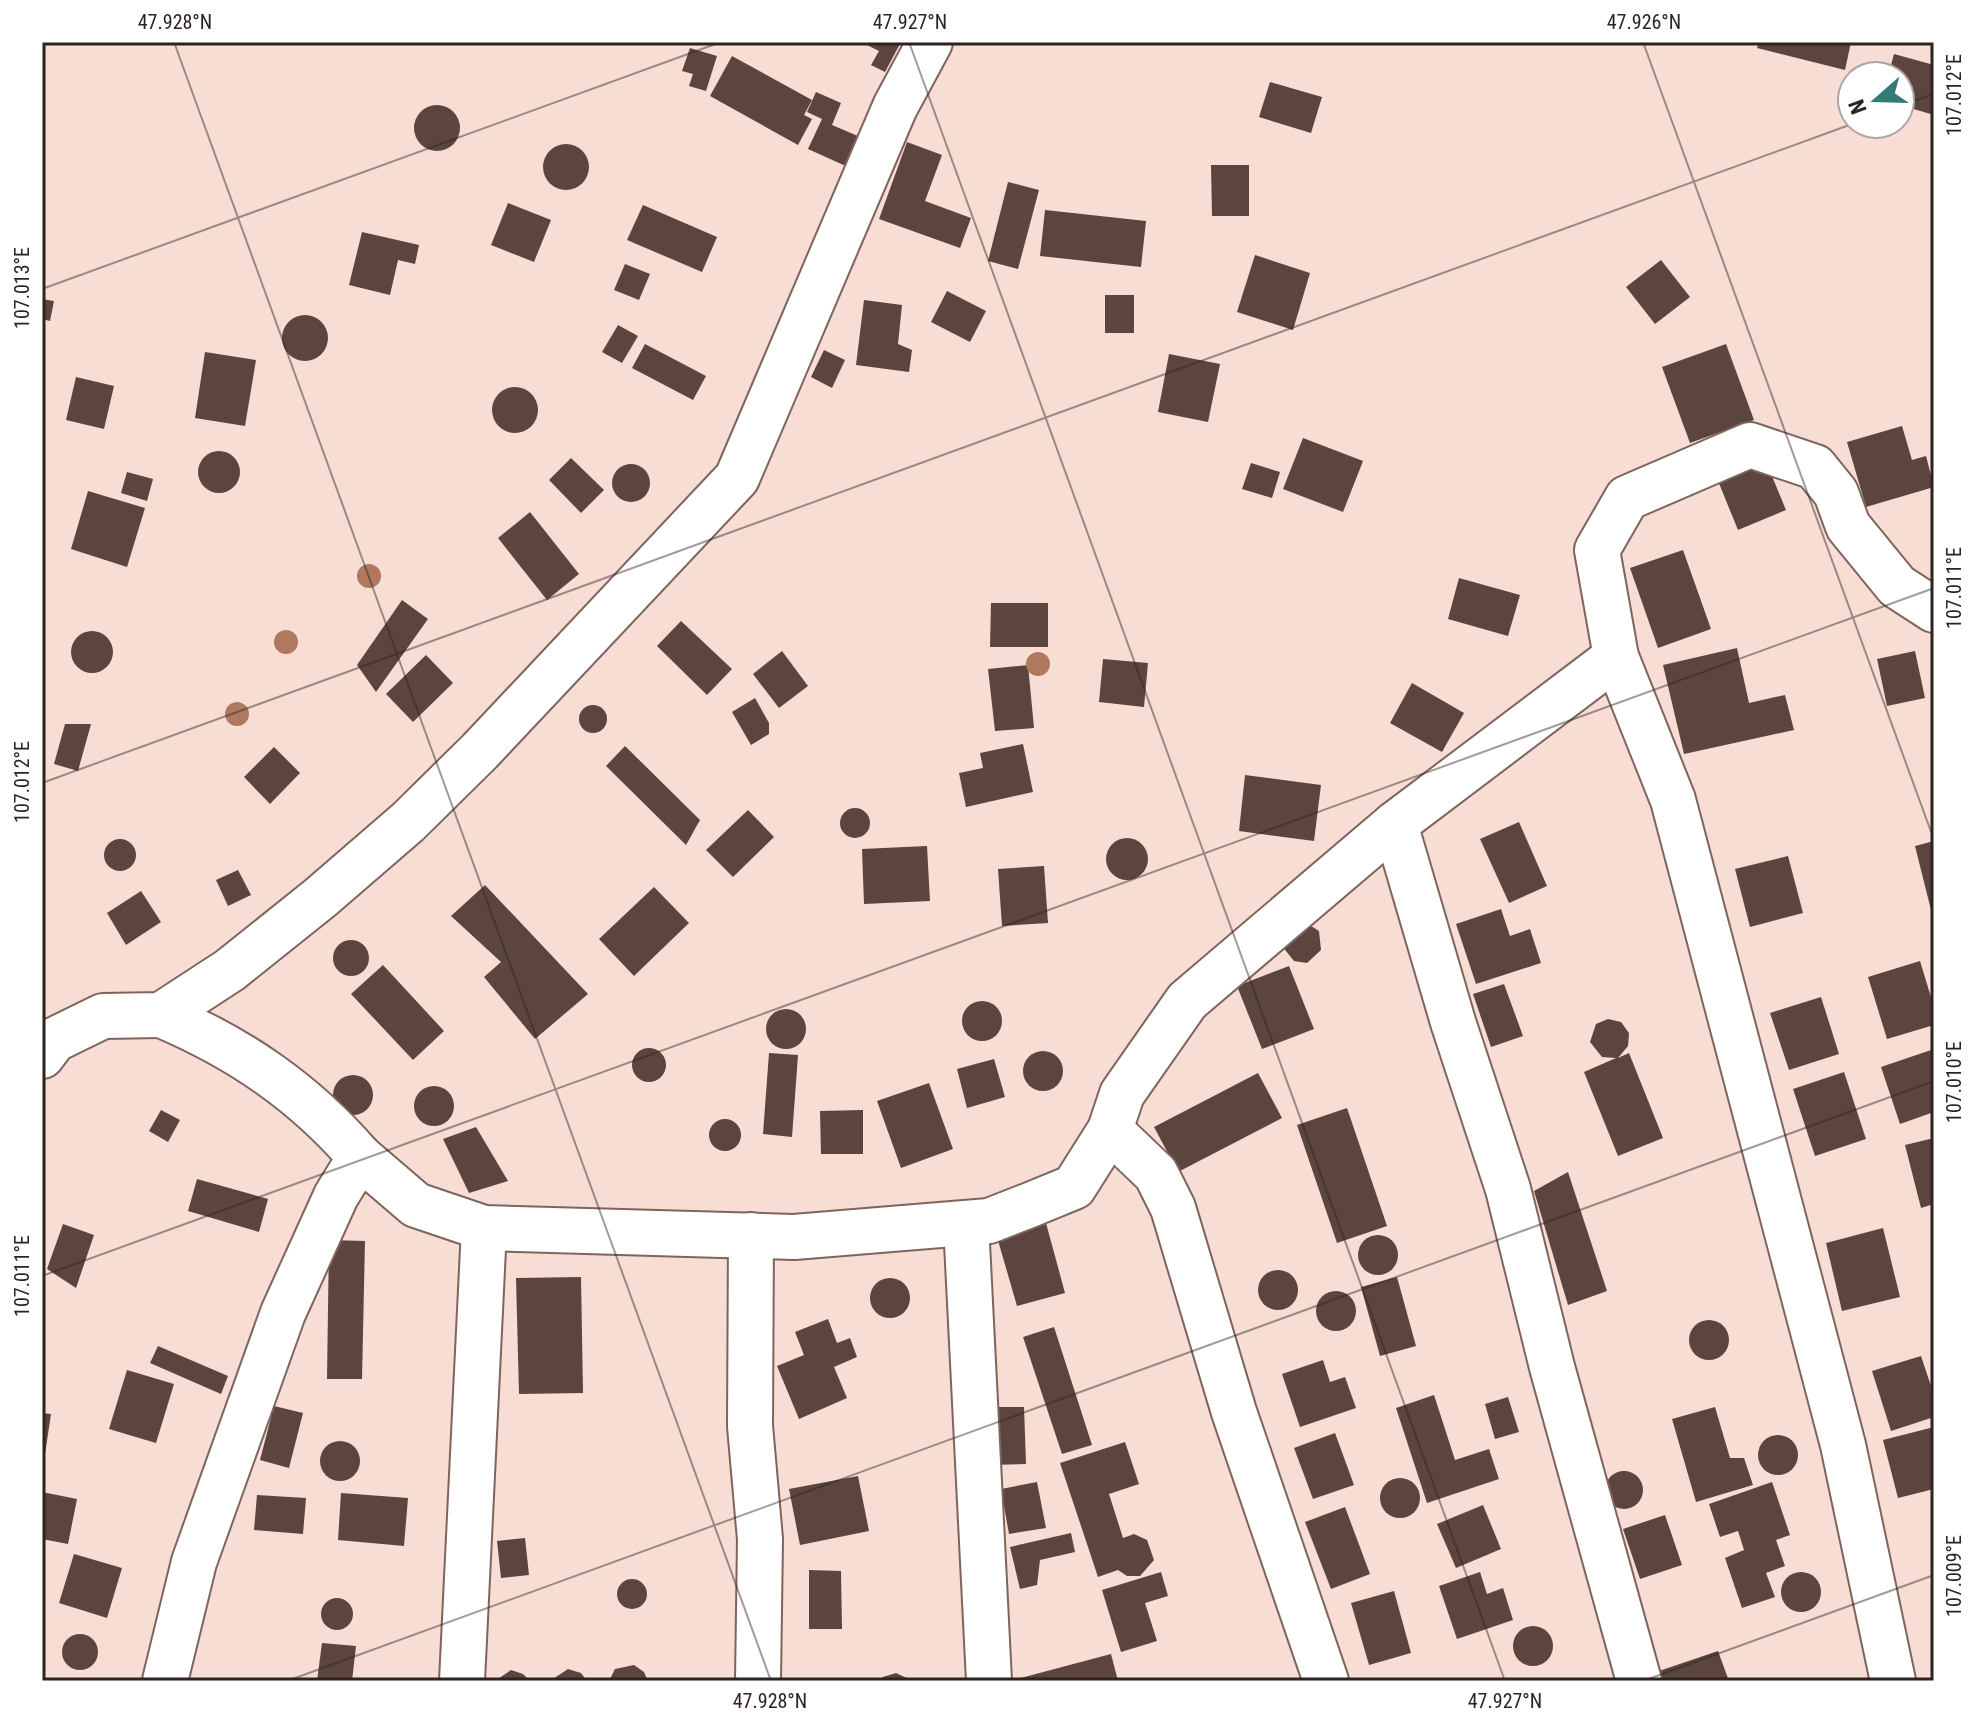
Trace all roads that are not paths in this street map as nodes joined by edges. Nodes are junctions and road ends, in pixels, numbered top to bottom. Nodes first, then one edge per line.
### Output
1 (930, 42) edge
2 (1934, 610) edge
3 (1616, 657) junction
4 (1395, 824) junction
5 (161, 1015) junction
6 (42, 1056) edge
7 (1110, 1130) junction
8 (360, 1157) junction
9 (966, 1223) junction
10 (484, 1228) junction
11 (751, 1235) junction
12 (165, 1681) edge
13 (462, 1681) edge
14 (758, 1681) edge
15 (989, 1681) edge
16 (1326, 1681) edge
17 (1639, 1681) edge
18 (1893, 1681) edge

1 - 5 street
2 - 3 street
3 - 4 street
3 - 18 street
4 - 7 street
4 - 17 street
5 - 6 street
5 - 8 street
7 - 9 street
7 - 16 street
8 - 10 street
8 - 12 street
9 - 11 street
9 - 15 street
10 - 11 street
10 - 13 street
11 - 14 street

